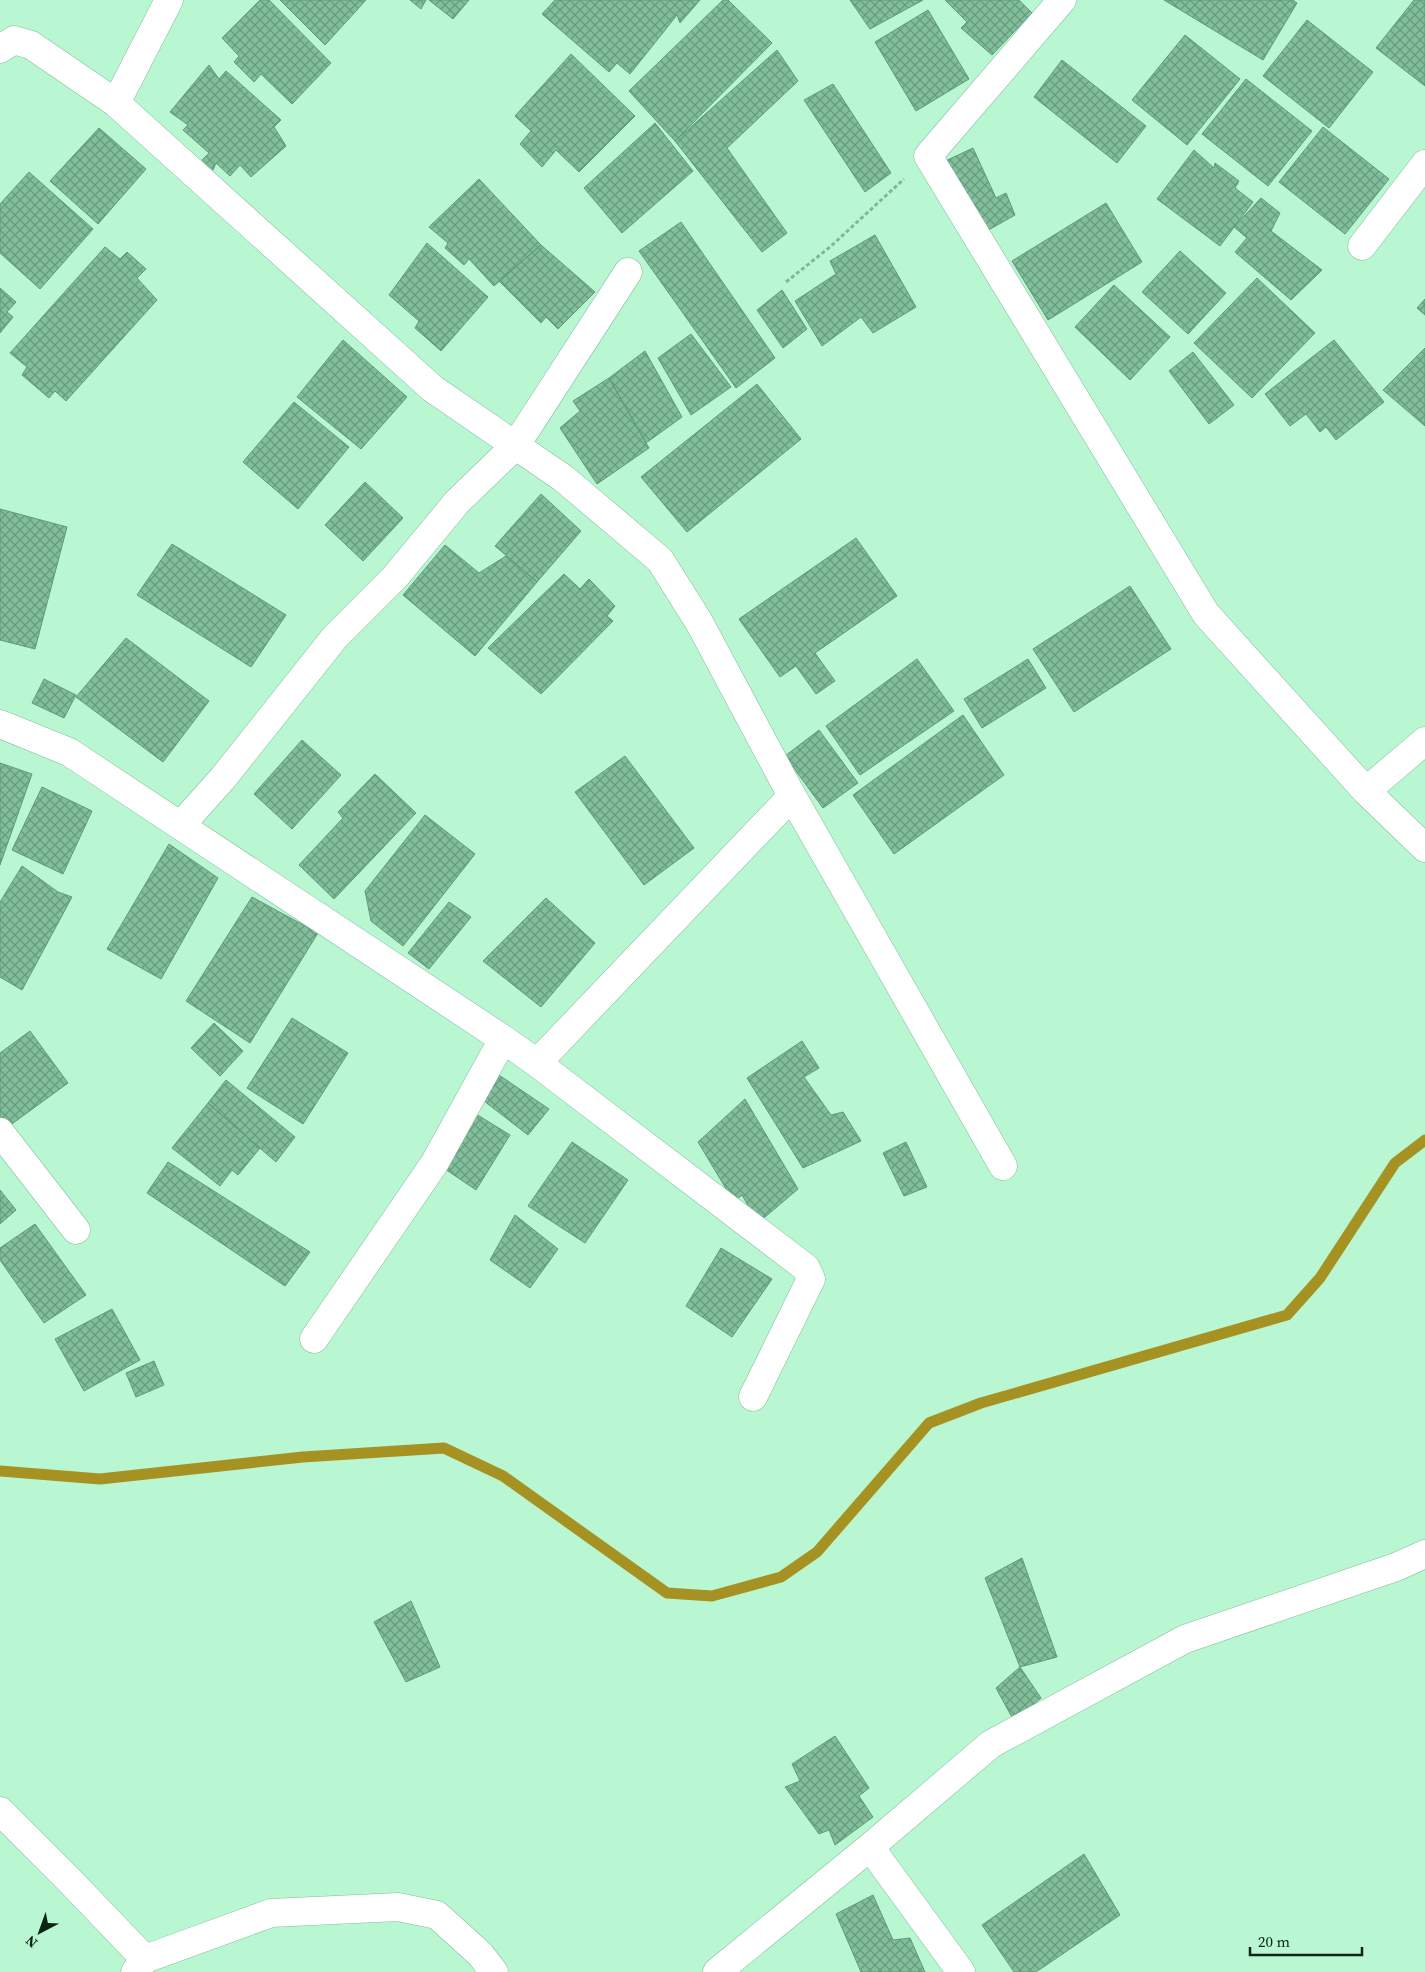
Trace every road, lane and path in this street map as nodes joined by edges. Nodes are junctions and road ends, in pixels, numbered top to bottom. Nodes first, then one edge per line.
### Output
1 (169, 0) edge
2 (1062, 0) edge
3 (0, 49) edge
4 (116, 103) junction
5 (928, 156) junction
6 (1425, 164) edge
7 (1362, 246) dead end
8 (628, 272) dead end
9 (786, 282) dead end
10 (516, 446) junction
11 (0, 724) edge
12 (1425, 742) edge
13 (1366, 791) junction
14 (792, 796) junction
15 (181, 825) junction
16 (1425, 848) edge
17 (503, 1039) junction
18 (537, 1063) junction
19 (0, 1132) edge
20 (1003, 1166) dead end
21 (76, 1230) dead end
22 (314, 1339) dead end
23 (753, 1397) dead end
24 (1425, 1554) edge
25 (0, 1811) edge
26 (870, 1847) junction
27 (140, 1966) edge
28 (494, 1972) edge
29 (717, 1972) edge
30 (961, 1972) edge

1 - 4 street
2 - 5 street
3 - 4 street
4 - 10 street
5 - 9 path
5 - 13 street
6 - 7 street
8 - 10 street
10 - 14 street
10 - 15 street
11 - 15 street
12 - 13 street
13 - 16 street
14 - 18 street
14 - 20 street
15 - 17 street
17 - 18 street
17 - 22 street
18 - 23 street
19 - 21 street
24 - 26 street
25 - 27 street
26 - 29 street
26 - 30 street
27 - 28 street

